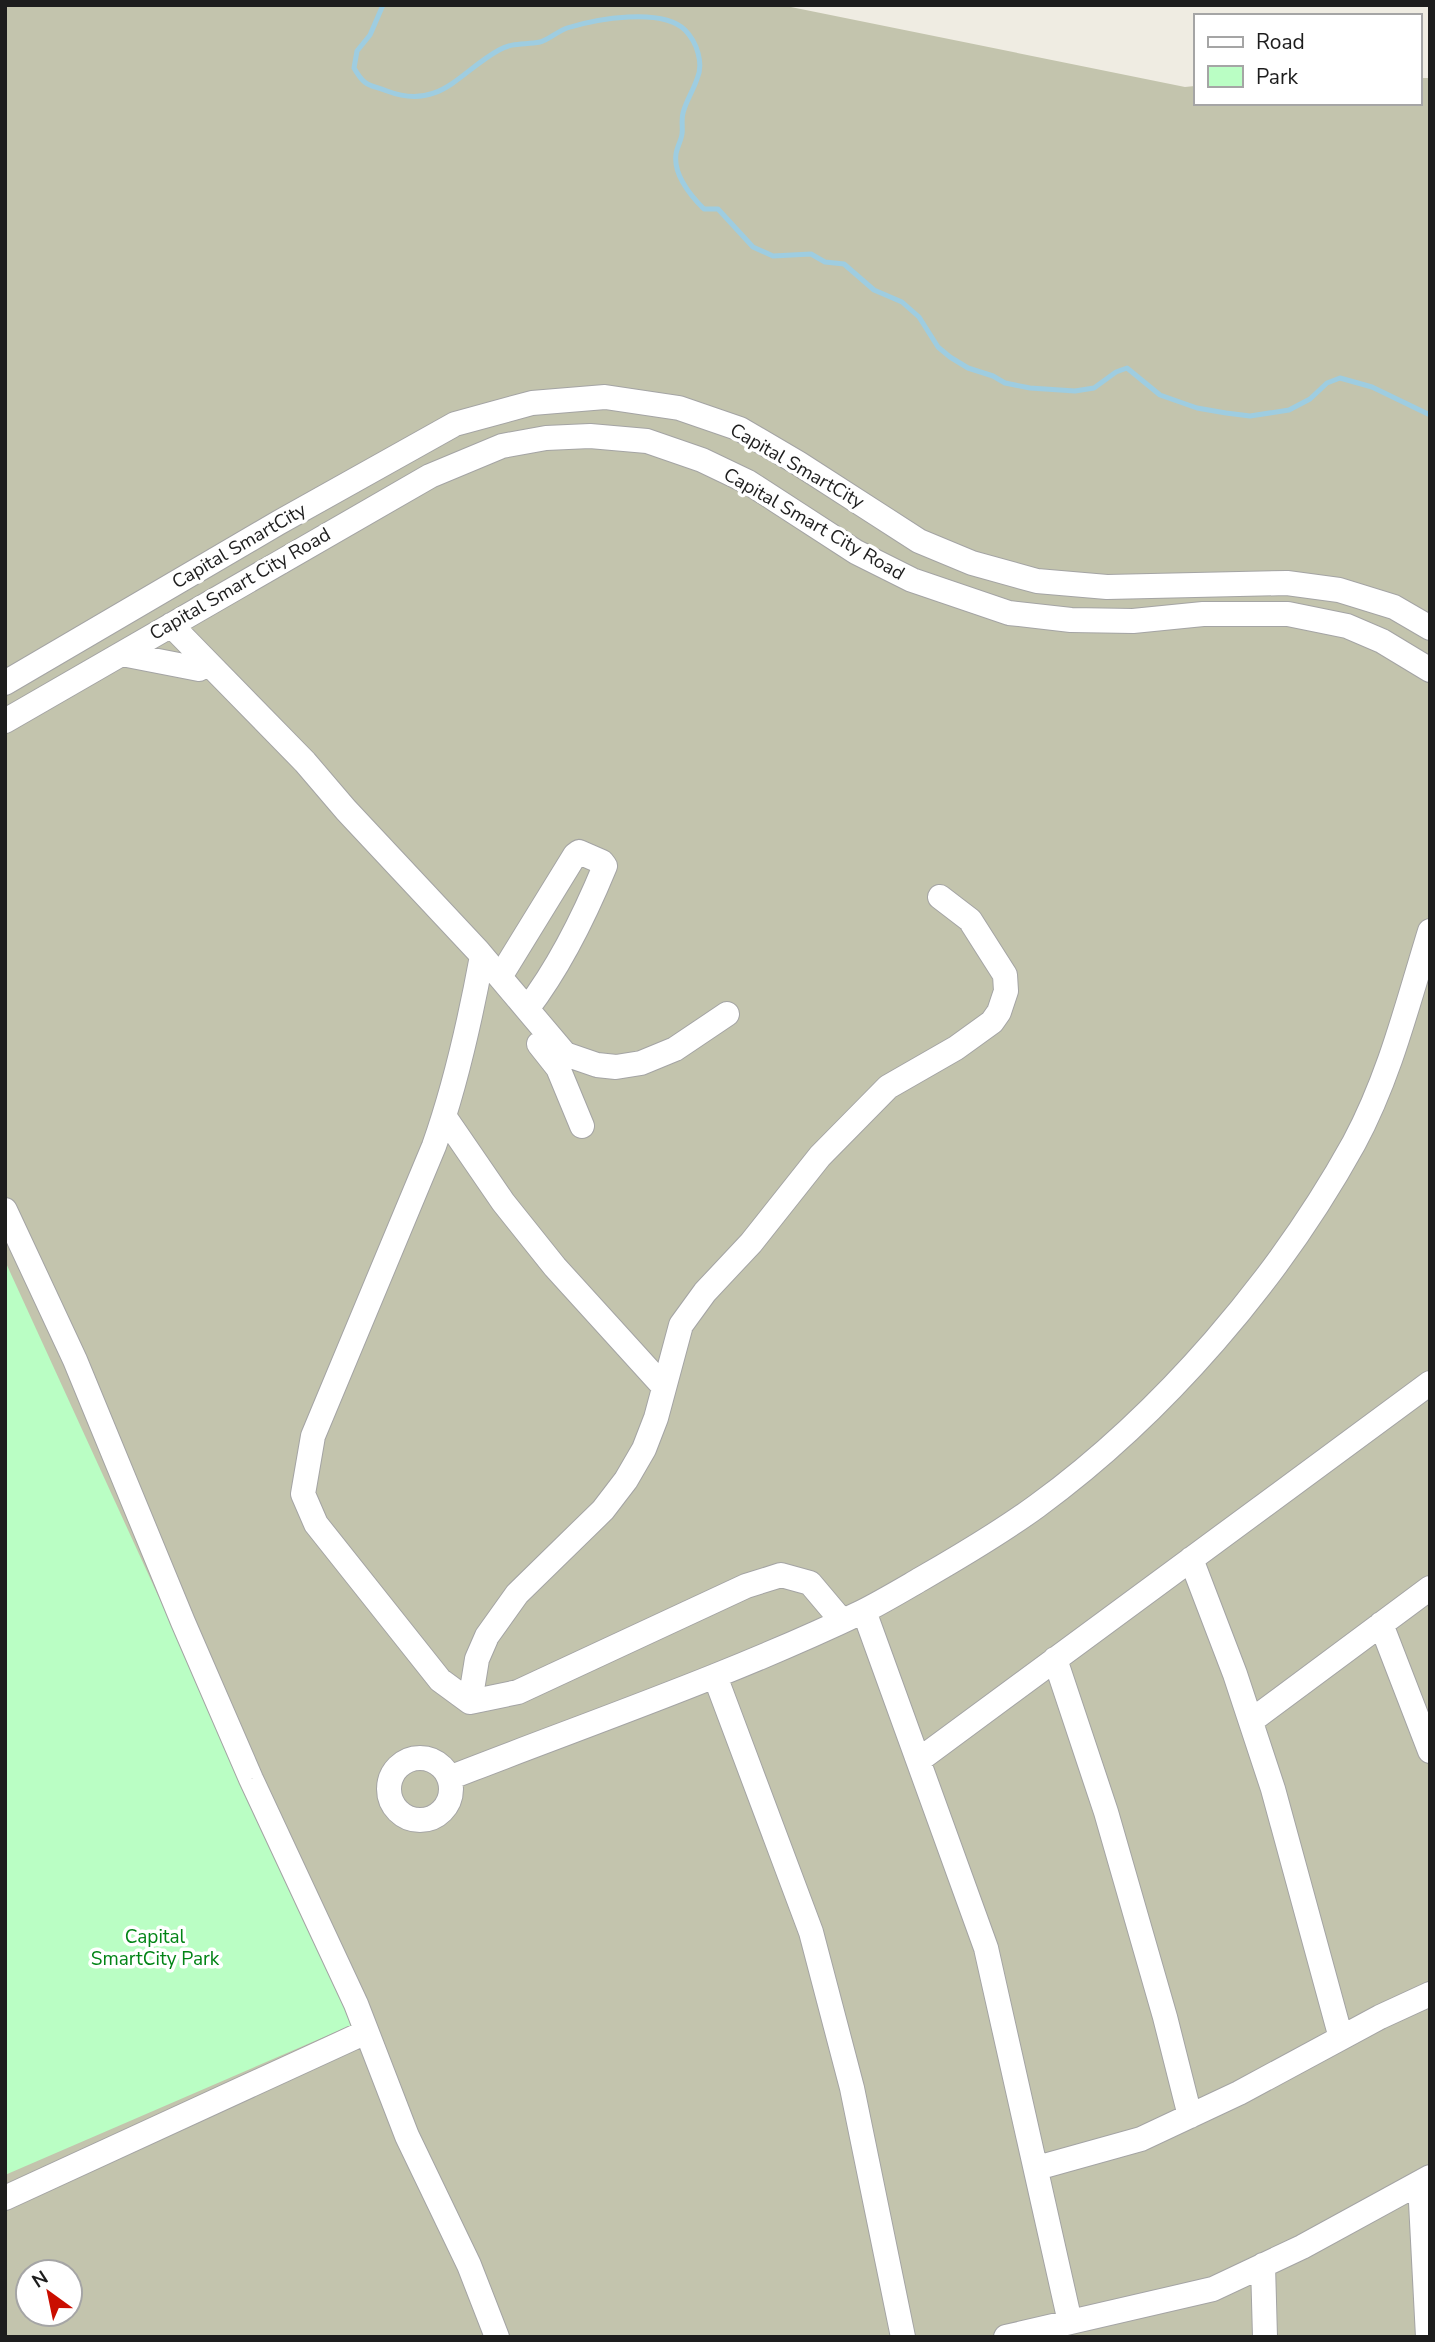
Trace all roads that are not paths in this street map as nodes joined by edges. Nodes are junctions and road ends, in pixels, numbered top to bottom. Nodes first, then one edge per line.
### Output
1 (200, 608) junction
2 (165, 628) junction
3 (1430, 628) edge
4 (122, 654) junction
5 (202, 665) junction
6 (1430, 670) edge
7 (5, 683) edge
8 (5, 721) edge
9 (940, 897) dead end
10 (1430, 930) edge
11 (487, 969) junction
12 (527, 1009) junction
13 (727, 1014) dead end
14 (560, 1058) junction
15 (444, 1116) junction
16 (582, 1126) dead end
17 (5, 1210) edge
18 (1430, 1383) edge
19 (664, 1387) junction
20 (1191, 1559) junction
21 (1430, 1588) edge
22 (853, 1616) junction
23 (1381, 1625) junction
24 (1055, 1659) junction
25 (715, 1676) junction
26 (470, 1702) junction
27 (1251, 1721) junction
28 (1429, 1746) edge
29 (919, 1760) junction
30 (449, 1778) dead end
31 (1430, 1994) edge
32 (366, 2032) junction
33 (1342, 2038) junction
34 (1190, 2116) junction
35 (1037, 2168) junction
36 (1425, 2180) edge
37 (5, 2198) edge
38 (1263, 2265) junction
39 (1070, 2322) junction
40 (497, 2337) edge
41 (903, 2337) edge
42 (1006, 2337) edge
43 (1265, 2337) edge
44 (1428, 2337) edge

1 - 2 street, Capital Smart City Road
1 - 5 street
1 - 6 street, Capital Smart City Road
2 - 4 street, Capital Smart City Road
2 - 5 street
3 - 7 street, Capital SmartCity
4 - 5 street
4 - 8 street, Capital Smart City Road
5 - 11 street
9 - 19 street
10 - 22 street
11 - 12 street
11 - 12 street
11 - 14 street
11 - 15 street
12 - 14 street
13 - 14 street
14 - 16 street
15 - 19 street
15 - 26 street
17 - 32 street
18 - 20 street
19 - 26 street
20 - 24 street
20 - 27 street
21 - 23 street
22 - 25 street
22 - 26 street
22 - 29 street
23 - 27 street
23 - 28 street
24 - 29 street
24 - 34 street
25 - 30 street
25 - 41 street
27 - 33 street
29 - 35 street
31 - 33 street
32 - 37 street
32 - 40 street
33 - 34 street
34 - 35 street
35 - 39 street
36 - 38 street
36 - 44 street
38 - 39 street
38 - 43 street
39 - 42 street

